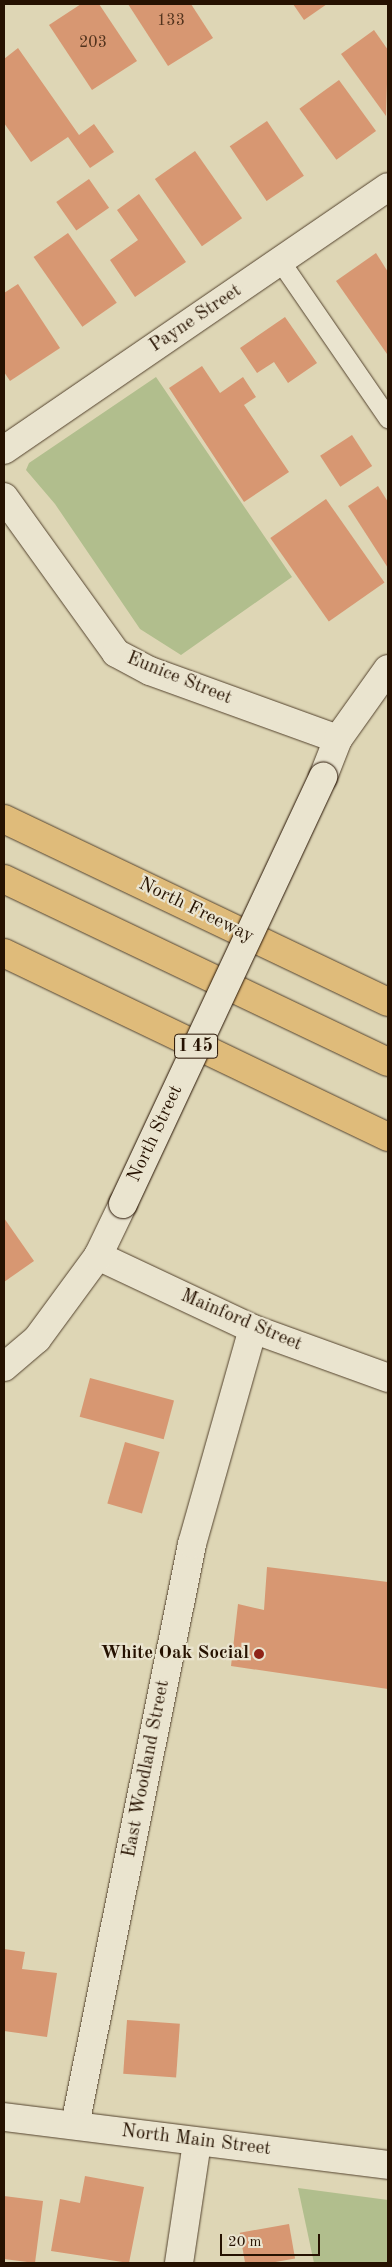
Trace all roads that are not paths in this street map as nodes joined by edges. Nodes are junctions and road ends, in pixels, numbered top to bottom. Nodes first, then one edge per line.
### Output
1 (388, 187) edge
2 (280, 262) junction
3 (388, 418) edge
4 (4, 450) edge
5 (4, 497) edge
6 (388, 669) edge
7 (338, 739) junction
8 (4, 819) edge
9 (4, 879) edge
10 (4, 953) edge
11 (386, 1001) edge
12 (388, 1062) edge
13 (388, 1136) edge
14 (98, 1256) junction
15 (253, 1329) junction
16 (4, 1367) edge
17 (388, 1378) edge
18 (4, 2116) edge
19 (75, 2125) junction
20 (197, 2142) junction
21 (388, 2165) edge
22 (179, 2263) edge

1 - 2 street, Payne Street
2 - 3 lane
2 - 4 street, Payne Street
5 - 7 street, Eunice Street
6 - 7 street, North Street
7 - 14 street, North Street, bridge
8 - 11 highway, North Freeway
9 - 12 highway
10 - 13 highway, I 45
14 - 15 street, Mainford Street
14 - 16 street, North Street
15 - 17 street, Mainford Street
15 - 19 street, East Woodland Street
18 - 19 street, North Main Street
19 - 20 street, North Main Street
20 - 21 street, North Main Street
20 - 22 street

